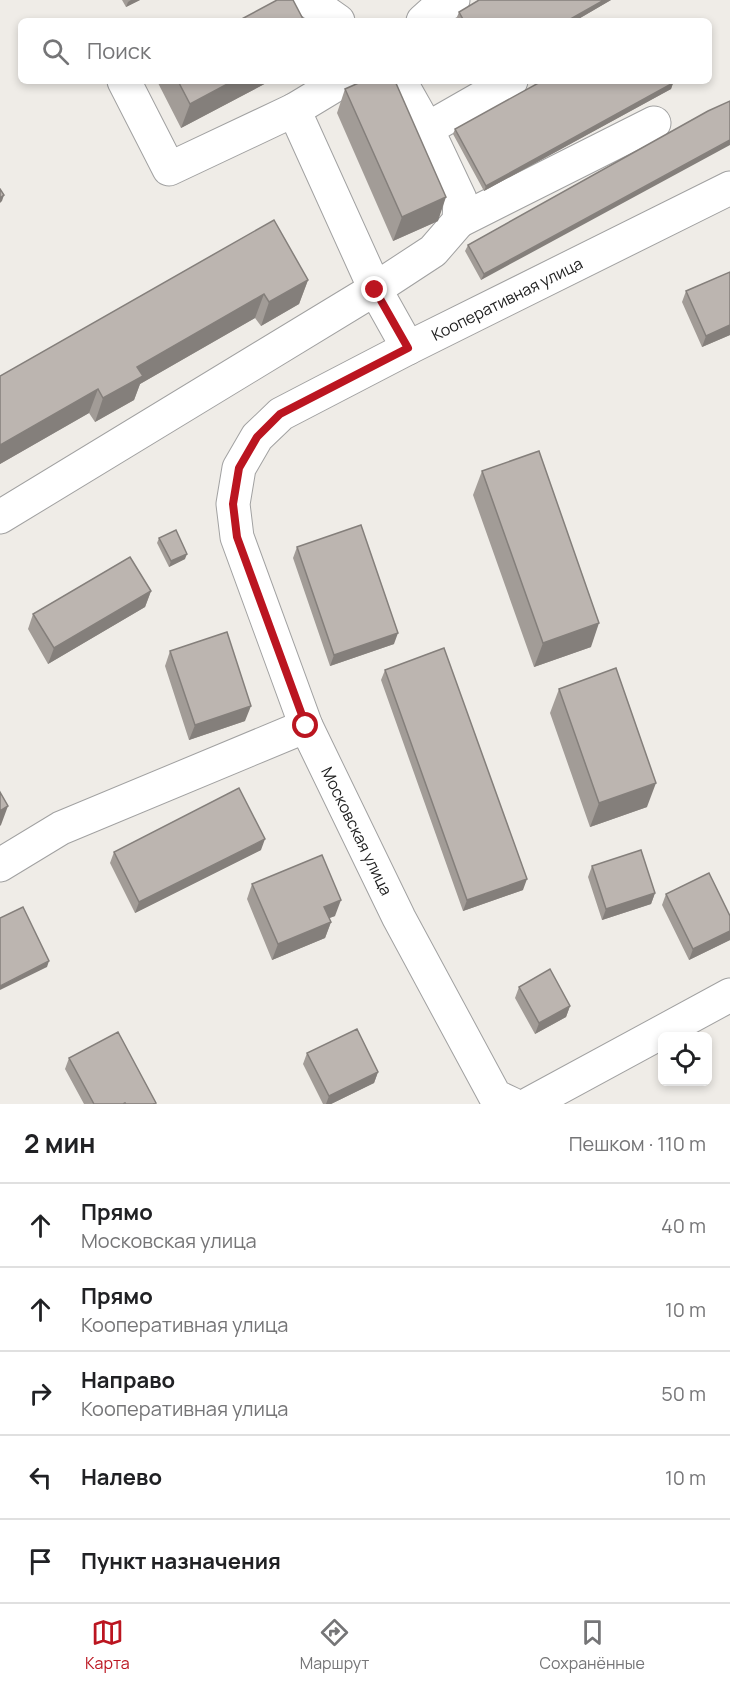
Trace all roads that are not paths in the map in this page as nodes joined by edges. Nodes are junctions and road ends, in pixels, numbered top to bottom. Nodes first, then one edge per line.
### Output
1 (308, 0) edge
2 (453, 0) edge
3 (334, 18) edge
4 (426, 18) edge
5 (126, 84) edge
6 (337, 84) edge
7 (402, 84) edge
8 (506, 84) edge
9 (294, 110) junction
10 (654, 123) dead end
11 (427, 129) junction
12 (730, 188) edge
13 (459, 221) junction
14 (375, 290) junction
15 (408, 348) junction
16 (0, 517) edge
17 (237, 537) joint
18 (306, 726) junction
19 (0, 865) edge
20 (730, 995) edge
21 (512, 1104) edge
22 (529, 1104) edge

1 - 3 street
2 - 4 street
5 - 9 street
6 - 9 street
7 - 11 street
8 - 11 street
9 - 14 street
10 - 13 street
11 - 13 street
12 - 15 street, Кооперативная улица
13 - 14 street
14 - 15 street
14 - 16 street
15 - 17 street, Кооперативная улица
17 - 18 street, Московская улица
18 - 19 street
18 - 21 street, Московская улица
20 - 22 street

